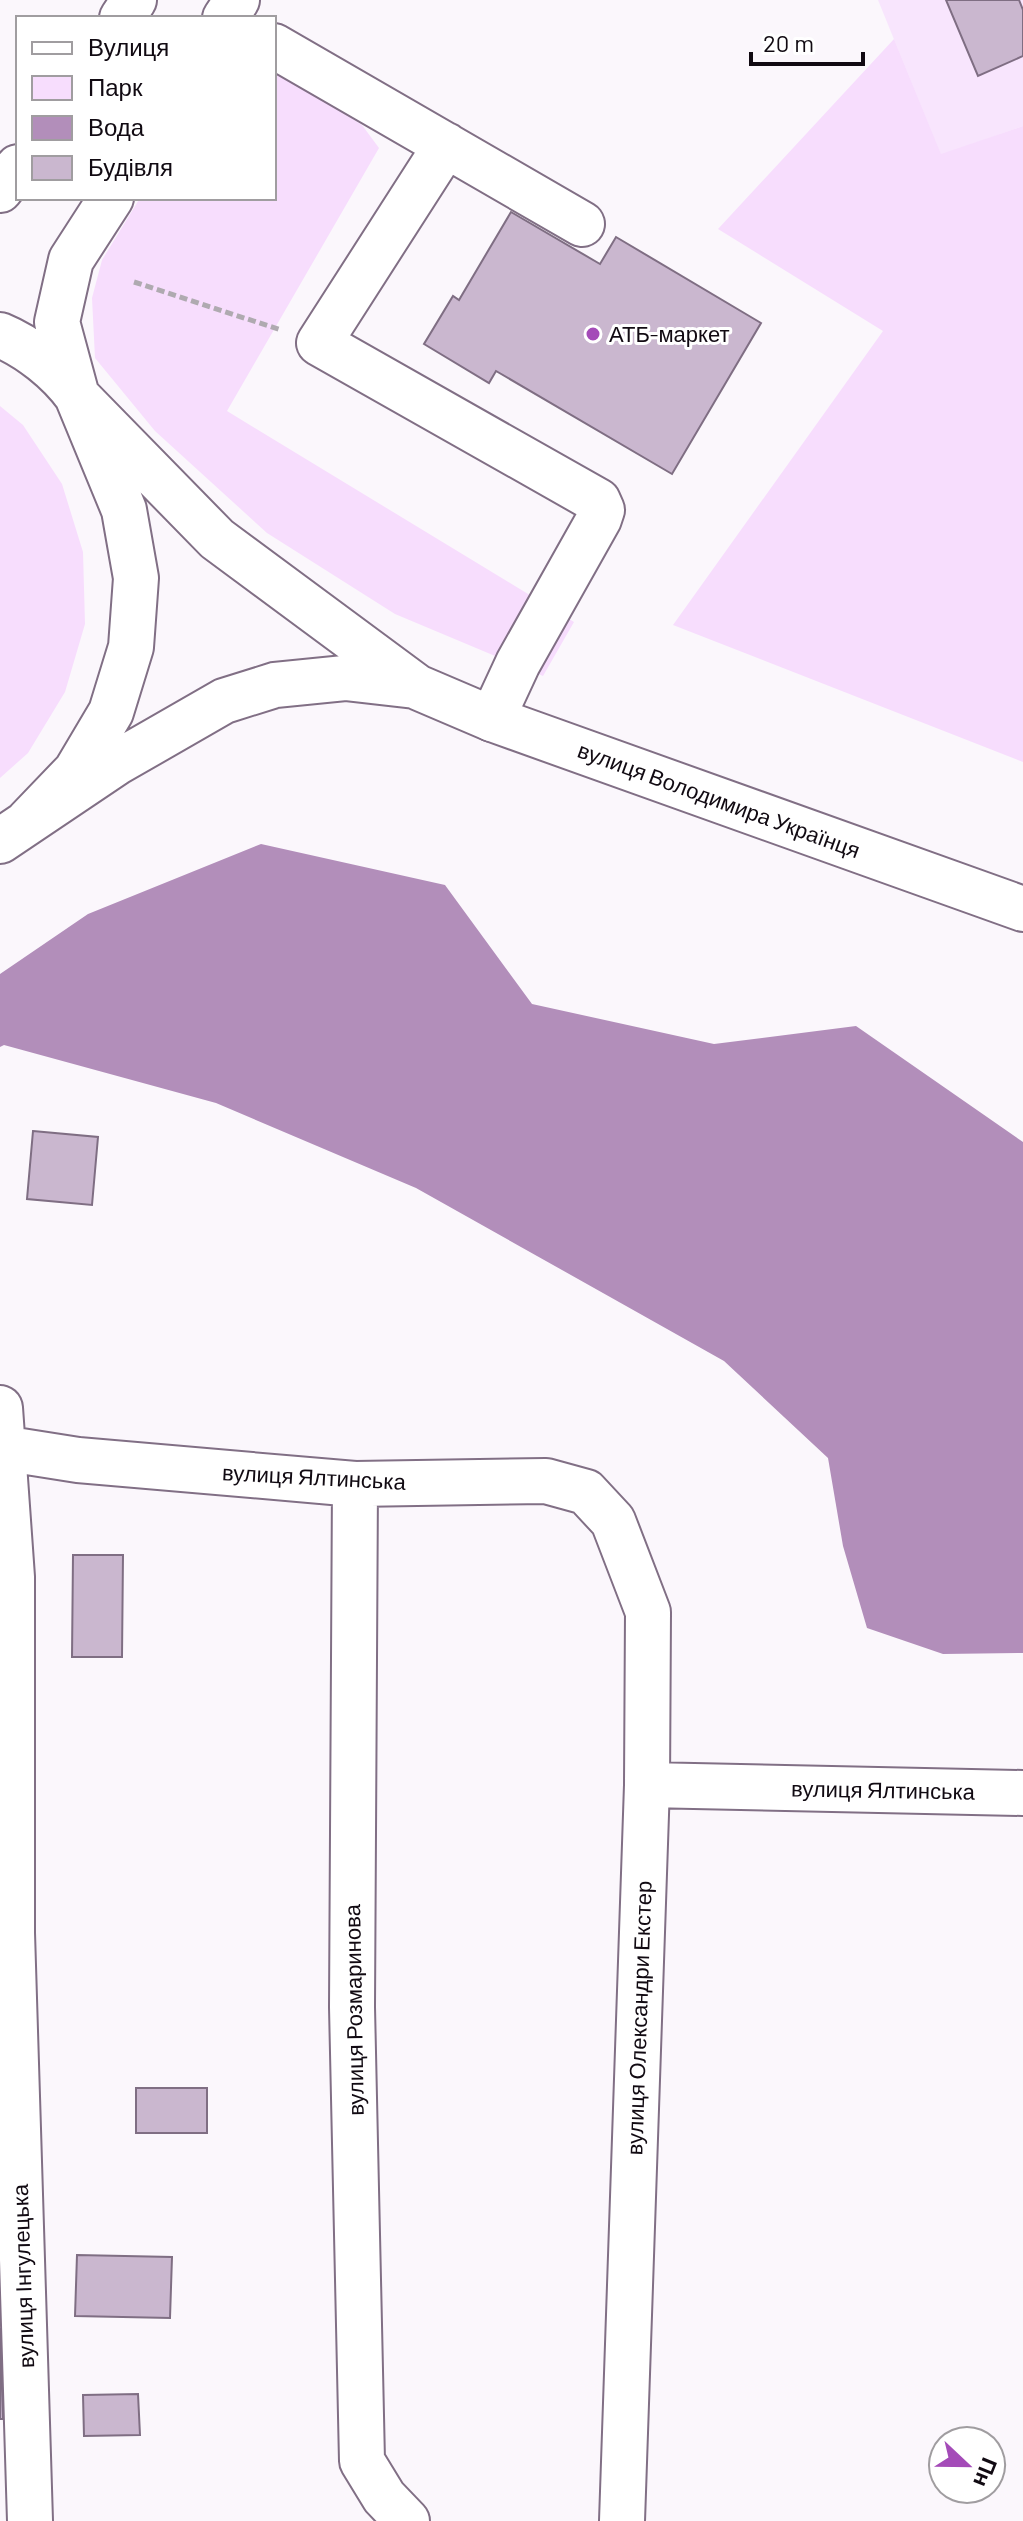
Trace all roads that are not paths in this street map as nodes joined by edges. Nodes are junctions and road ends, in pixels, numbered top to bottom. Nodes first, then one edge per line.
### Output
1 (276, 47) edge
2 (446, 145) junction
3 (16, 170) edge
4 (0, 190) edge
5 (110, 200) edge
6 (582, 224) dead end
7 (0, 335) edge
8 (77, 396) junction
9 (417, 687) junction
10 (492, 719) junction
11 (14, 831) edge
12 (1023, 909) edge
13 (1, 1428) edge
14 (355, 1484) junction
15 (613, 1521) joint
16 (647, 1785) junction
17 (1023, 1793) edge
18 (30, 2521) edge
19 (407, 2521) edge
20 (622, 2521) edge

1 - 2 street
2 - 6 street
2 - 10 street
3 - 4 street
5 - 8 street
7 - 8 street, вулиця Володимира Українця
8 - 9 street, вулиця Володимира Українця
8 - 11 street, вулиця Володимира Українця
9 - 10 street, вулиця Володимира Українця
9 - 11 street, вулиця Володимира Українця
10 - 12 street, вулиця Володимира Українця
13 - 14 street, вулиця Ялтинська
13 - 18 street, вулиця Інгулецька
14 - 15 street, вулиця Ялтинська
14 - 19 street, вулиця Розмаринова
15 - 16 street, вулиця Олександри Екстер
16 - 17 street, вулиця Ялтинська
16 - 20 street, вулиця Олександри Екстер

